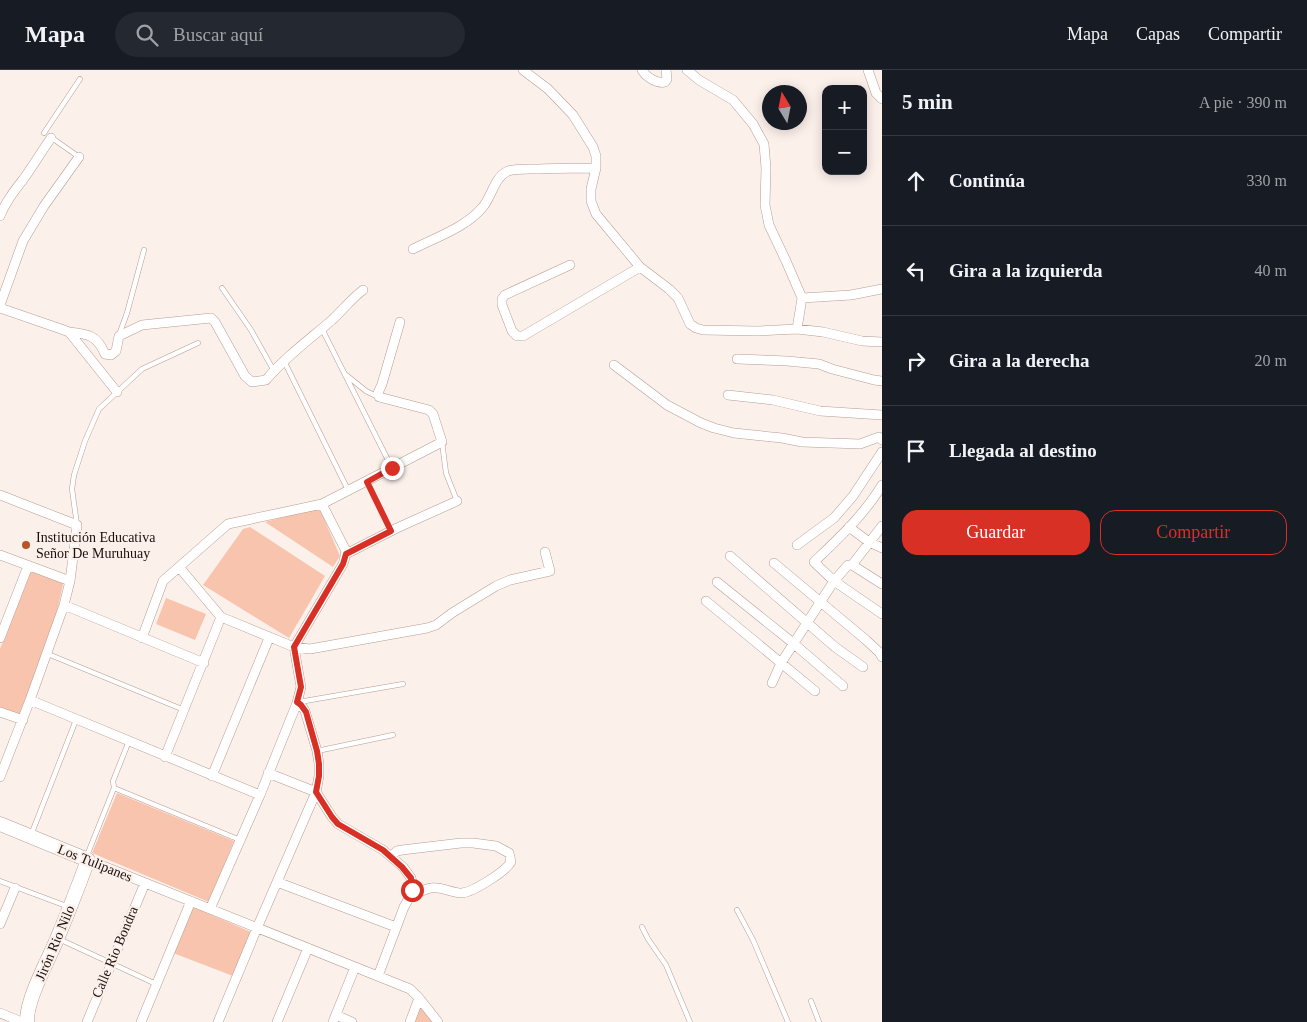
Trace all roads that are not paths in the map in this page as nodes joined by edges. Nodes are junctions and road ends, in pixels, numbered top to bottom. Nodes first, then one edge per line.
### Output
1 (522, 70) edge
2 (642, 70) edge
3 (666, 70) edge
4 (687, 70) edge
5 (868, 70) edge
6 (80, 79) dead end
7 (882, 99) edge
8 (48, 136) junction
9 (79, 158) joint
10 (596, 168) junction
11 (0, 216) edge
12 (414, 249) dead end
13 (144, 250) dead end
14 (570, 265) dead end
15 (640, 267) junction
16 (222, 288) dead end
17 (882, 289) edge
18 (363, 290) dead end
19 (802, 298) junction
20 (0, 305) edge
21 (0, 308) edge
22 (400, 322) dead end
23 (322, 328) junction
24 (797, 329) junction
25 (68, 332) junction
26 (119, 336) junction
27 (882, 342) edge
28 (198, 343) dead end
29 (737, 359) dead end
30 (284, 361) junction
31 (614, 365) dead end
32 (274, 371) junction
33 (344, 374) junction
34 (882, 381) edge
35 (117, 392) junction
36 (728, 394) dead end
37 (379, 397) junction
38 (882, 415) edge
39 (882, 440) edge
40 (442, 442) junction
41 (882, 452) edge
42 (392, 468) junction
43 (367, 482) junction
44 (882, 485) edge
45 (348, 491) junction
46 (0, 494) edge
47 (457, 501) joint
48 (322, 504) junction
49 (77, 525) junction
50 (882, 526) edge
51 (850, 527) junction
52 (391, 531) junction
53 (869, 542) junction
54 (797, 545) dead end
55 (882, 548) edge
56 (545, 552) dead end
57 (346, 554) junction
58 (0, 555) edge
59 (730, 556) dead end
60 (774, 562) dead end
61 (852, 564) junction
62 (28, 566) junction
63 (179, 567) junction
64 (70, 581) junction
65 (834, 581) junction
66 (718, 582) dead end
67 (882, 584) edge
68 (706, 601) dead end
69 (820, 601) junction
70 (64, 605) junction
71 (882, 614) edge
72 (221, 617) junction
73 (808, 622) junction
74 (0, 638) edge
75 (142, 638) junction
76 (269, 638) junction
77 (793, 643) junction
78 (294, 647) junction
79 (48, 654) junction
80 (882, 657) edge
81 (204, 663) junction
82 (781, 663) junction
83 (863, 667) dead end
84 (772, 683) dead end
85 (404, 684) dead end
86 (843, 686) dead end
87 (815, 691) dead end
88 (30, 700) junction
89 (297, 702) junction
90 (184, 710) junction
91 (0, 712) edge
92 (23, 720) junction
93 (76, 720) junction
94 (393, 735) dead end
95 (129, 741) junction
96 (317, 751) junction
97 (165, 757) junction
98 (1, 771) edge
99 (268, 773) junction
100 (212, 776) junction
101 (114, 788) junction
102 (316, 792) junction
103 (260, 795) junction
104 (0, 824) edge
105 (31, 837) junction
106 (240, 840) junction
107 (391, 856) junction
108 (88, 860) junction
109 (0, 882) edge
110 (277, 882) junction
111 (145, 883) junction
112 (15, 888) junction
113 (409, 897) junction
114 (191, 901) junction
115 (70, 908) junction
116 (210, 909) junction
117 (737, 910) dead end
118 (0, 924) edge
119 (396, 927) junction
120 (642, 927) dead end
121 (257, 928) junction
122 (58, 938) junction
123 (308, 948) junction
124 (110, 963) junction
125 (356, 967) junction
126 (378, 976) junction
127 (157, 984) junction
128 (419, 998) junction
129 (811, 1001) dead end
130 (0, 1013) edge
131 (22, 1019) edge
132 (335, 1019) edge
133 (86, 1022) edge
134 (141, 1022) edge
135 (218, 1022) edge
136 (277, 1022) edge
137 (352, 1022) edge
138 (410, 1022) edge
139 (438, 1022) edge
140 (690, 1022) edge
141 (788, 1022) edge
142 (819, 1022) edge

1 - 10 street
2 - 3 street
4 - 19 street
5 - 7 street
6 - 8 lane
8 - 9 lane
8 - 11 street
9 - 20 street
10 - 12 street
10 - 15 street
13 - 26 lane
14 - 15 street
15 - 24 street
16 - 32 lane
17 - 19 street
18 - 23 street
19 - 24 street
21 - 25 street
22 - 37 street
23 - 30 street
23 - 33 lane
24 - 27 street
25 - 26 street
25 - 35 street
26 - 32 street
28 - 35 lane
29 - 34 street
30 - 32 street
30 - 45 lane
31 - 39 street
33 - 37 lane
33 - 42 lane
35 - 49 lane
36 - 38 street
37 - 40 street
40 - 42 street
40 - 47 lane
41 - 54 street
42 - 43 street
43 - 45 street
43 - 52 lane
44 - 51 street
45 - 48 street
46 - 49 street
47 - 52 street
48 - 57 street
48 - 63 street
49 - 64 street
50 - 53 street
51 - 53 street
51 - 65 street
52 - 57 street
53 - 55 street
53 - 61 street
56 - 78 street
57 - 78 street
58 - 62 street
59 - 73 street
60 - 69 street
61 - 65 street
61 - 67 street
62 - 64 street
62 - 74 street
63 - 72 street
63 - 75 street
64 - 70 street
65 - 69 street
65 - 71 street
66 - 77 street
68 - 82 street
69 - 73 street
69 - 80 street
70 - 75 street
70 - 79 street
72 - 76 street
72 - 81 street
73 - 77 street
73 - 83 street
75 - 81 street
76 - 78 street
76 - 100 street
77 - 82 street
77 - 86 street
78 - 89 street
79 - 88 street
79 - 90 lane
81 - 90 street
82 - 84 street
82 - 87 street
85 - 89 lane
88 - 92 street
88 - 93 street
89 - 96 street
89 - 99 street
90 - 97 street
91 - 92 street
92 - 98 street
93 - 95 street
93 - 105 lane
94 - 96 lane
95 - 97 street
95 - 101 lane
96 - 102 street
97 - 100 street
99 - 102 street
99 - 103 street
100 - 103 street
101 - 106 lane
101 - 108 lane
102 - 107 street
102 - 110 street
103 - 106 street
104 - 105 street, Los Tulipanes
105 - 108 street, Los Tulipanes
106 - 116 street
107 - 113 street
107 - 113 street
108 - 111 street, Los Tulipanes
108 - 115 street, Jirón Rio Nilo
109 - 112 lane
110 - 119 street
110 - 121 street
111 - 114 street, Los Tulipanes
111 - 124 street, Calle Rio Bondra
112 - 115 lane
112 - 118 street
113 - 119 street
114 - 116 street, Los Tulipanes
114 - 127 street
115 - 122 street, Jirón Rio Nilo
116 - 121 street, Los Tulipanes
117 - 141 lane
119 - 126 street
120 - 140 lane
121 - 123 street, Los Tulipanes
121 - 135 street
122 - 124 lane
122 - 131 street, Jirón Rio Nilo
123 - 125 street, Los Tulipanes
123 - 136 street
124 - 127 lane
124 - 133 street, Calle Rio Bondra
125 - 126 street, Los Tulipanes
125 - 132 street
126 - 128 street, Los Tulipanes
127 - 134 street
128 - 138 street
128 - 139 street
129 - 142 lane
130 - 131 street
132 - 137 street

